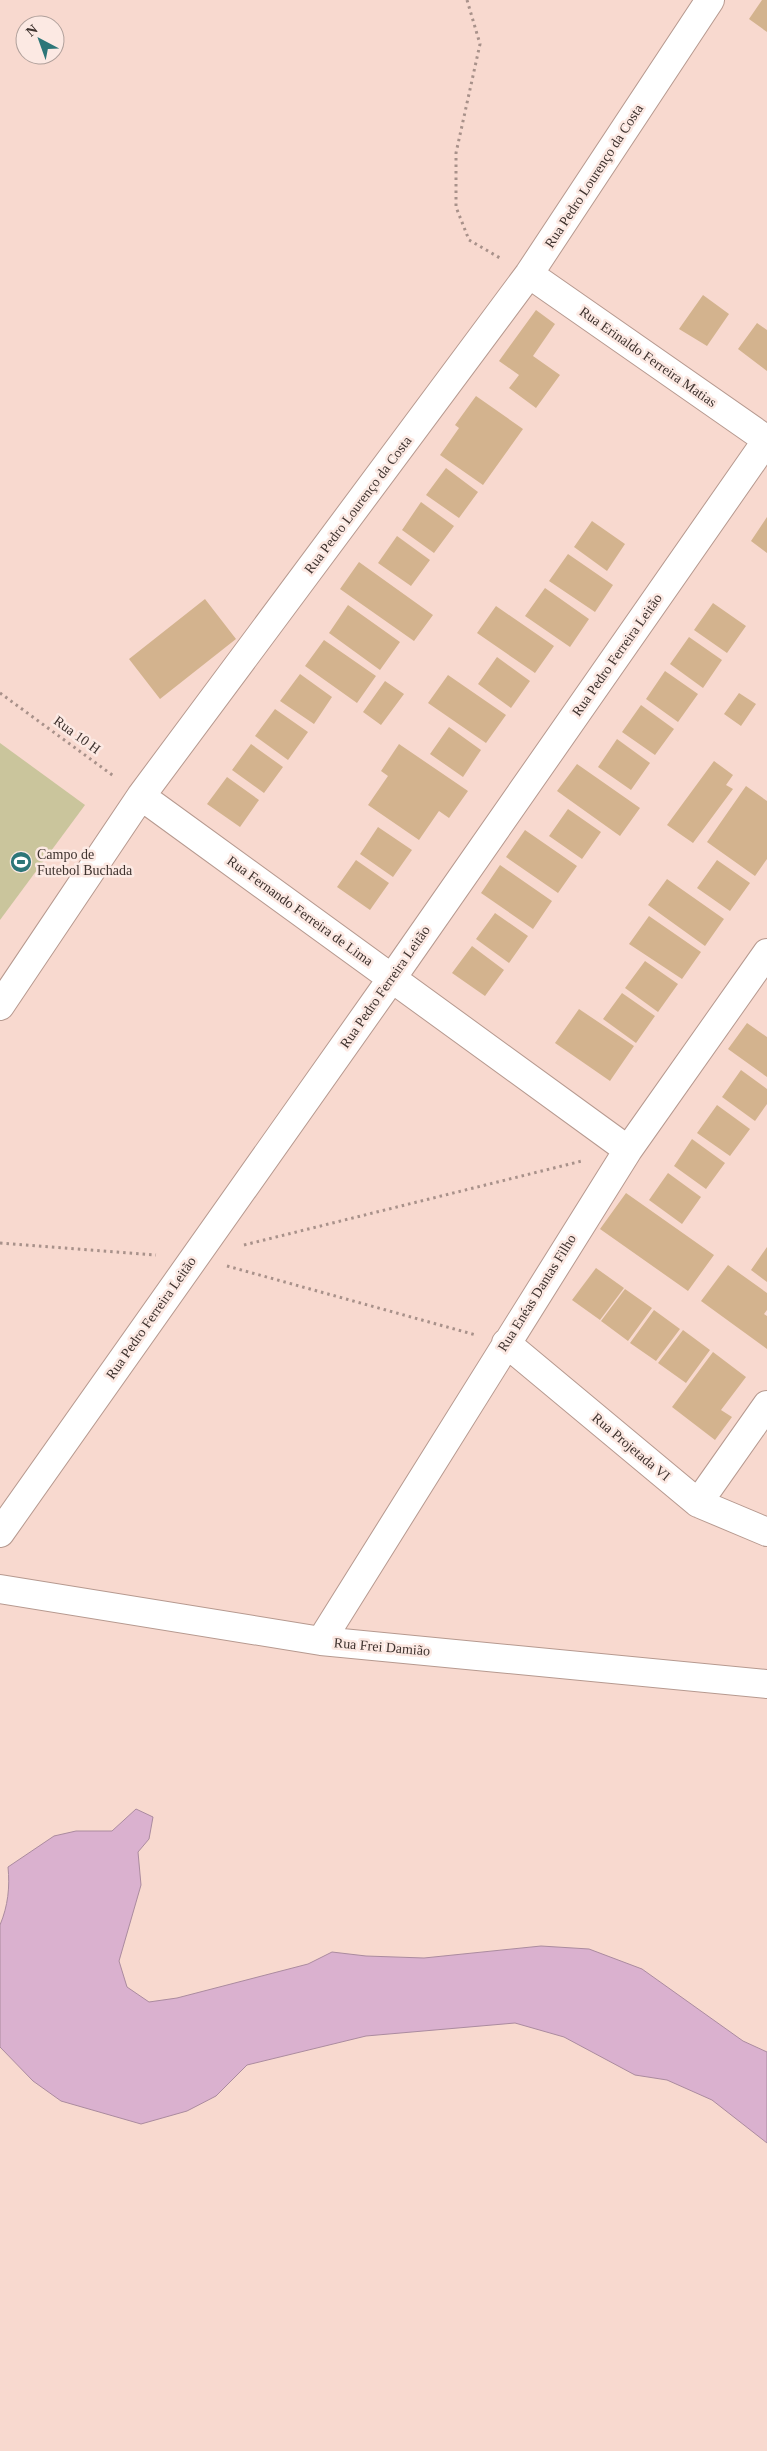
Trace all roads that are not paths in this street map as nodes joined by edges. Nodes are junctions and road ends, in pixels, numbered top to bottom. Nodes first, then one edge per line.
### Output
1 (710, 0) edge
2 (529, 274) junction
3 (767, 440) edge
4 (141, 796) junction
5 (767, 953) edge
6 (392, 978) junction
7 (0, 1006) edge
8 (628, 1150) junction
9 (506, 1343) junction
10 (767, 1405) edge
11 (698, 1503) junction
12 (767, 1532) edge
13 (0, 1533) edge
14 (0, 1589) edge
15 (321, 1641) junction
16 (767, 1684) edge

1 - 2 street, Rua Pedro Lourenço da Costa
2 - 3 street, Rua Erinaldo Ferreira Matias
2 - 4 street, Rua Pedro Lourenço da Costa
3 - 6 street, Rua Pedro Ferreira Leitão
4 - 6 street, Rua Fernando Ferreira de Lima
4 - 7 street, Rua Pedro Lourenço da Costa
5 - 8 street, Rua Enéas Dantas Filho
6 - 8 street, Rua Fernando Ferreira de Lima
6 - 13 street, Rua Pedro Ferreira Leitão
8 - 9 street, Rua Enéas Dantas Filho
9 - 11 street, Rua Projetada VI
9 - 15 street, Rua Enéas Dantas Filho
10 - 11 street
11 - 12 street, Rua Projetada VI
14 - 15 street, Rua Frei Damião
15 - 16 street, Rua Frei Damião

